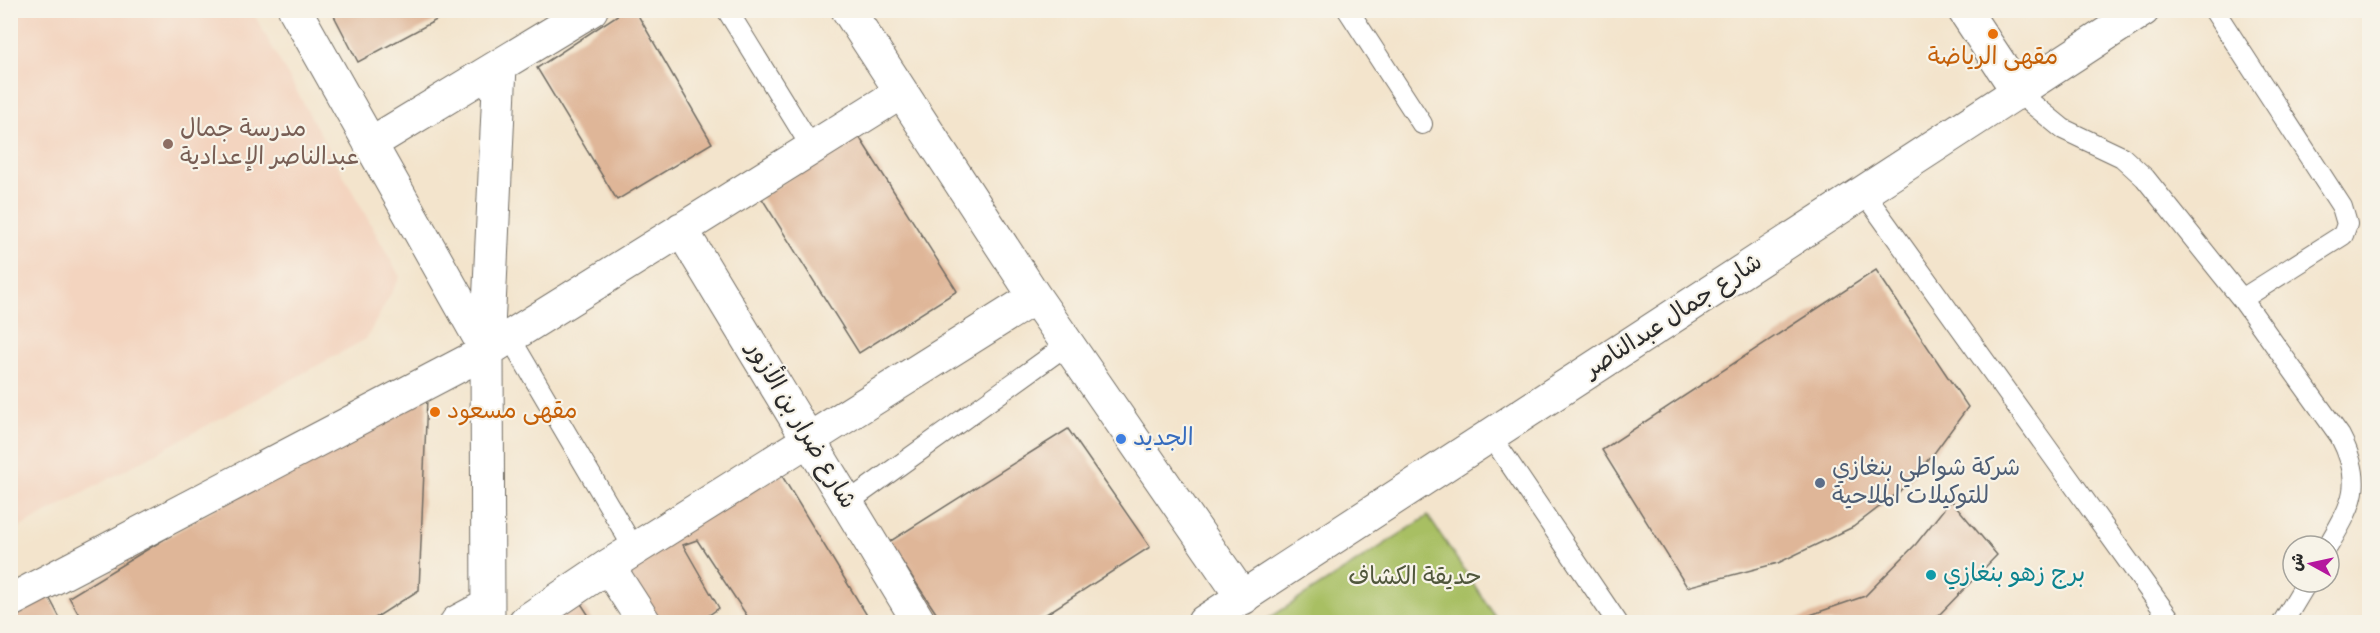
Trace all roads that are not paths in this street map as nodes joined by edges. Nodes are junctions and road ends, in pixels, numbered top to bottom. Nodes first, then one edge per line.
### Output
1 (295, 10) edge
2 (591, 10) edge
3 (728, 10) edge
4 (848, 10) edge
5 (1348, 10) edge
6 (1964, 10) edge
7 (2143, 10) edge
8 (2214, 10) edge
9 (500, 66) junction
10 (900, 93) junction
11 (2019, 93) junction
12 (1422, 124) dead end
13 (370, 144) junction
14 (812, 148) junction
15 (1864, 193) junction
16 (681, 229) junction
17 (1035, 297) junction
18 (2242, 299) junction
19 (498, 344) junction
20 (1068, 344) junction
21 (1491, 436) junction
22 (809, 441) junction
23 (846, 503) junction
24 (2335, 534) edge
25 (621, 558) junction
26 (2300, 594) edge
27 (1243, 598) junction
28 (10, 601) edge
29 (488, 614) edge
30 (457, 622) edge
31 (525, 622) edge
32 (644, 622) edge
33 (919, 622) edge
34 (1204, 622) edge
35 (1617, 622) edge
36 (2172, 622) edge
37 (2283, 622) edge

1 - 13 street
2 - 9 street
3 - 14 lane
4 - 10 street
5 - 12 lane
6 - 11 street
7 - 11 street, شارع جمال عبدالناصر
8 - 18 lane
9 - 13 street
9 - 19 street
10 - 14 street
10 - 17 street
11 - 15 street, شارع جمال عبدالناصر
11 - 18 lane
13 - 19 street
14 - 16 street
15 - 21 street, شارع جمال عبدالناصر
15 - 36 lane
16 - 19 street
16 - 22 street, شارع ضرار بن الأزور
17 - 20 street
17 - 22 street
18 - 24 lane
19 - 25 lane
19 - 28 street
19 - 29 street
20 - 23 lane
20 - 27 street
21 - 27 street, شارع جمال عبدالناصر
21 - 35 lane
22 - 23 street, شارع ضرار بن الأزور
22 - 25 street
23 - 33 street, شارع ضرار بن الأزور
25 - 31 street
25 - 32 street
26 - 37 lane
27 - 34 street, شارع جمال عبدالناصر
29 - 30 street

